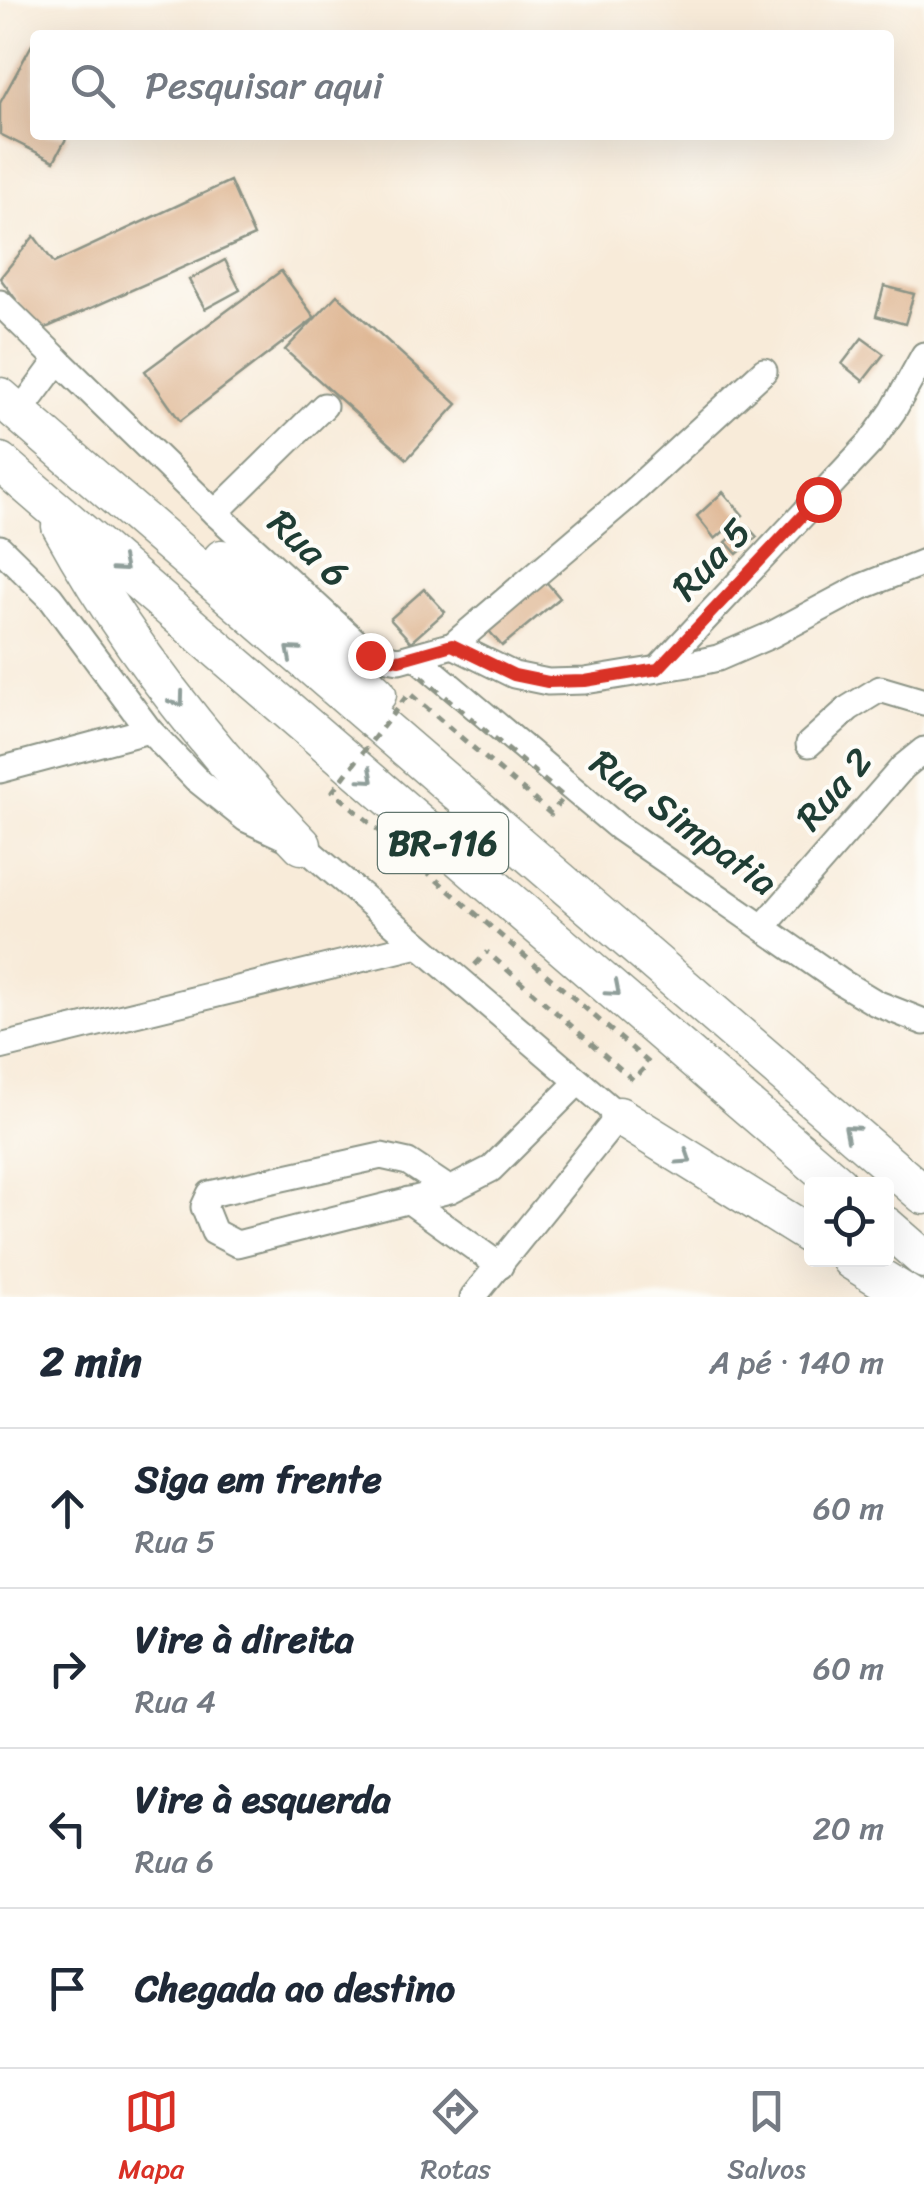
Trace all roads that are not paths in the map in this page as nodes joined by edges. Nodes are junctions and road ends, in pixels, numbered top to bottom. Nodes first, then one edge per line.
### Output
1 (0, 303) edge
2 (924, 355) edge
3 (58, 360) junction
4 (764, 371) dead end
5 (10, 405) edge
6 (324, 406) dead end
7 (0, 462) edge
8 (47, 502) junction
9 (216, 512) junction
10 (0, 548) edge
11 (924, 562) edge
12 (452, 645) junction
13 (418, 666) junction
14 (658, 669) junction
15 (924, 702) edge
16 (149, 730) junction
17 (809, 744) dead end
18 (924, 750) edge
19 (0, 770) edge
20 (302, 845) junction
21 (764, 926) junction
22 (418, 945) junction
23 (924, 1022) edge
24 (0, 1047) edge
25 (577, 1083) junction
26 (619, 1116) junction
27 (830, 1177) edge
28 (450, 1190) junction
29 (924, 1195) edge
30 (408, 1200) junction
31 (804, 1231) edge
32 (894, 1233) edge
33 (924, 1258) edge
34 (500, 1266) junction
35 (863, 1267) edge
36 (473, 1297) edge
37 (911, 1297) edge

1 - 3 street, Rua 6
2 - 14 street, Rua 5
3 - 5 street
3 - 9 street, Rua 6
4 - 12 street, Rua 6
29 -> 5 highway, BR-116
6 - 9 street
7 - 8 highway, BR-116
8 -> 20 highway
8 -> 27 highway, BR-116
9 - 13 street, Rua 6
10 - 16 street
11 - 14 street
12 - 13 street, Rua 6
12 - 14 street
13 - 21 street, Rua Simpatia
15 - 17 street
16 - 19 street
16 - 20 street
18 - 21 street, Rua 2
20 - 22 street
21 - 23 street, Rua Simpatia
22 - 24 street
22 - 25 street
25 - 26 street
25 - 28 street
26 -> 31 highway
26 - 34 street
28 - 30 street
28 - 30 street
30 - 34 street
32 - 33 highway
34 - 36 street
35 - 37 highway

